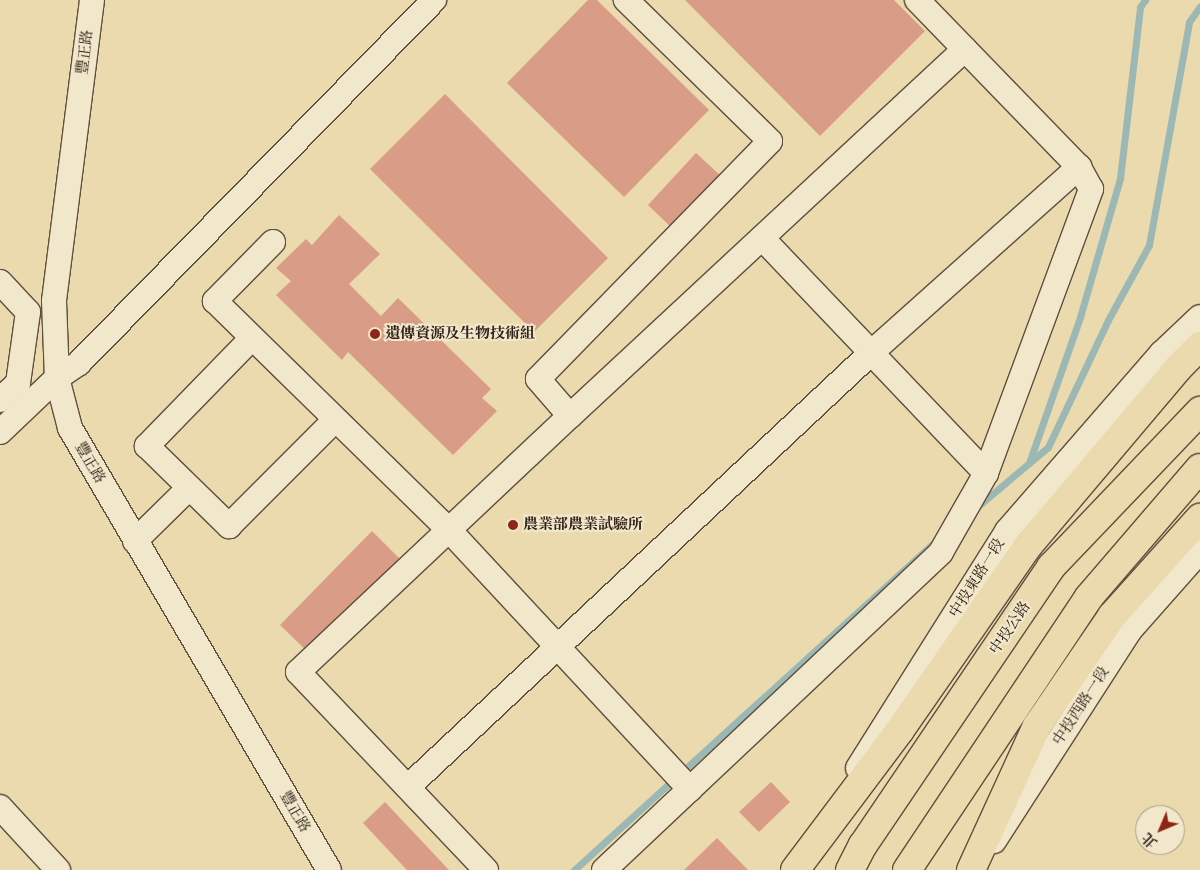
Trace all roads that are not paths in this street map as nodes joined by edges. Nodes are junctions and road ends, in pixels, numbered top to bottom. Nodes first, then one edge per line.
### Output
1 (92, 0) edge
2 (434, 0) edge
3 (626, 0) edge
4 (917, 0) edge
5 (964, 49) junction
6 (1078, 167) junction
7 (762, 238) junction
8 (273, 242) dead end
9 (0, 282) edge
10 (1200, 317) edge
11 (252, 338) junction
12 (1200, 346) edge
13 (872, 352) junction
14 (57, 378) junction
15 (0, 400) edge
16 (1200, 410) edge
17 (570, 416) junction
18 (334, 421) junction
19 (0, 432) edge
20 (1200, 468) edge
21 (986, 473) junction
22 (189, 488) junction
23 (1200, 518) edge
24 (449, 530) junction
25 (135, 541) junction
26 (1200, 551) edge
27 (557, 647) junction
28 (408, 787) junction
29 (690, 789) junction
30 (0, 807) edge
31 (56, 869) edge
32 (329, 870) edge
33 (486, 870) edge
34 (604, 870) edge
35 (794, 870) edge
36 (850, 870) edge
37 (907, 870) edge
38 (971, 870) edge
39 (976, 870) edge

1 - 14 street, 豐正路
2 - 14 street
3 - 17 street
4 - 5 street
5 - 6 street
5 - 7 street
6 - 13 street
6 - 21 street
7 - 13 street
7 - 17 street
8 - 11 street
9 - 15 street
10 - 35 street, 中投東路一段
11 - 18 street
11 - 22 street
12 - 35 main road
13 - 21 street
13 - 27 street
14 - 19 street
14 - 25 street, 豐正路
16 - 36 main road, 中投公路
17 - 24 street
18 - 22 street
18 - 24 street
20 - 37 main road
21 - 29 street
22 - 25 street
23 - 38 main road
24 - 27 street
24 - 28 street
25 - 32 street, 豐正路
26 - 39 street, 中投西路一段
27 - 28 street
27 - 29 street
28 - 33 street
29 - 34 street
30 - 31 street

